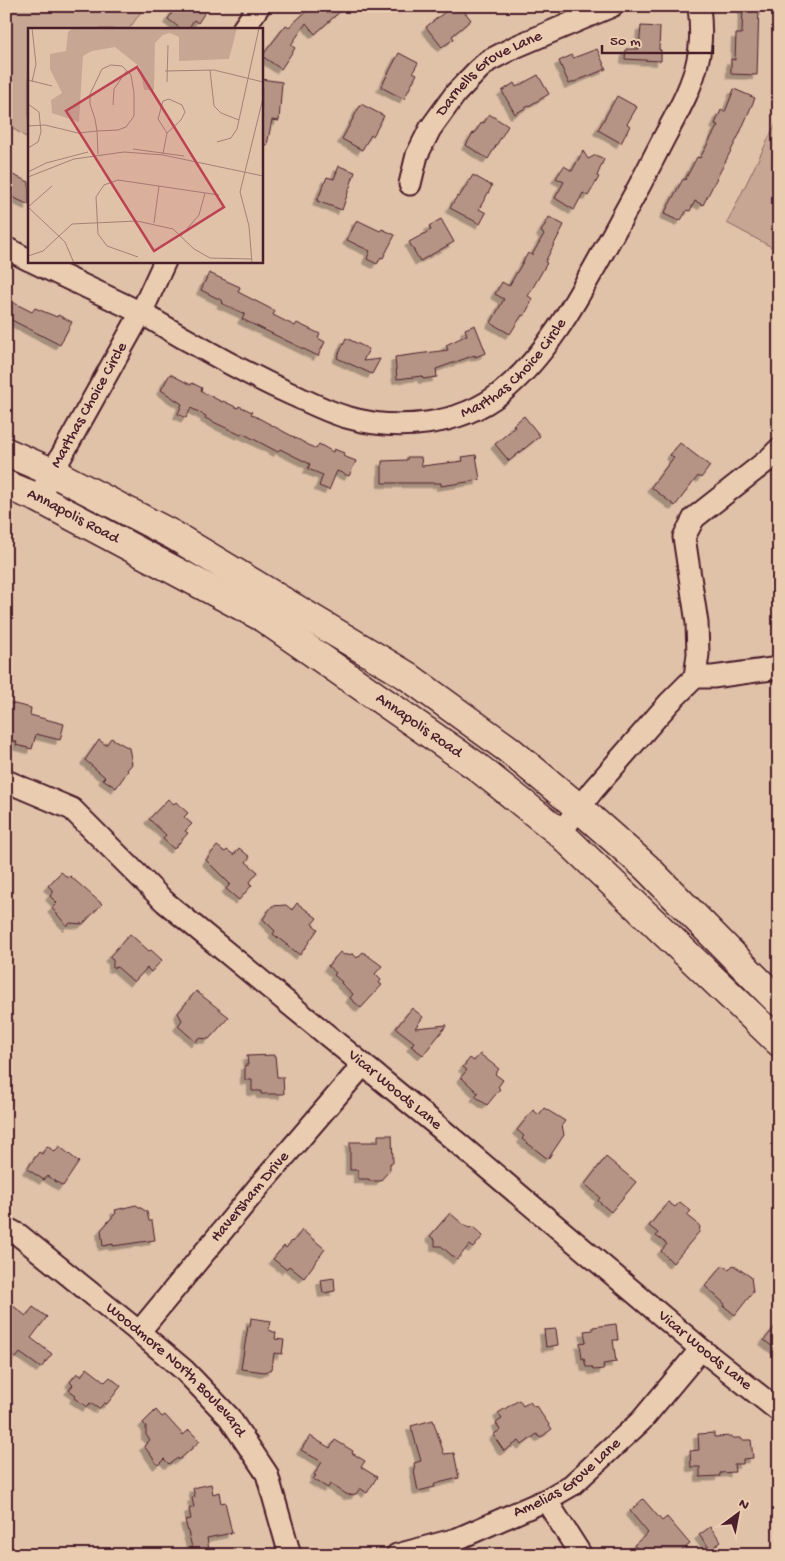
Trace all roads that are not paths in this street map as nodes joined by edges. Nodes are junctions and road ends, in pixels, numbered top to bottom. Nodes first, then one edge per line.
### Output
1 (259, 6) edge
2 (612, 6) edge
3 (699, 6) edge
4 (243, 28) edge
5 (410, 184) dead end
6 (6, 248) edge
7 (28, 259) edge
8 (34, 262) edge
9 (166, 262) edge
10 (141, 313) junction
11 (779, 449) edge
12 (6, 452) edge
13 (52, 472) junction
14 (6, 485) edge
15 (38, 498) junction
16 (779, 668) edge
17 (696, 677) junction
18 (6, 781) edge
19 (579, 808) junction
20 (560, 834) junction
21 (779, 1002) edge
22 (779, 1042) edge
23 (363, 1065) junction
24 (6, 1228) edge
25 (139, 1332) junction
26 (701, 1349) junction
27 (779, 1410) edge
28 (546, 1500) junction
29 (290, 1555) edge
30 (397, 1555) edge
31 (581, 1555) edge

1 - 4 street
2 - 5 street, Darnells Grove Lane
3 - 10 street, Marthas Choice Circle
6 - 7 street
8 - 10 street
9 - 10 street, Marthas Choice Circle
10 - 13 street, Marthas Choice Circle
11 - 17 street
12 - 13 main road, Annapolis Road
13 - 15 street, Marthas Choice Circle
13 - 19 main road, Annapolis Road
14 - 15 main road, Annapolis Road
15 - 20 main road, Annapolis Road
16 - 17 street
17 - 19 street
18 - 23 street, Vicar Woods Lane
19 - 20 street
19 - 21 main road, Annapolis Road
20 - 22 main road, Annapolis Road
23 - 25 street, Haversham Drive
23 - 26 street, Vicar Woods Lane
24 - 25 street, Woodmore North Boulevard
25 - 29 street, Woodmore North Boulevard
26 - 27 street, Vicar Woods Lane
26 - 28 street, Amelias Grove Lane
28 - 30 street, Amelias Grove Lane
28 - 31 street

